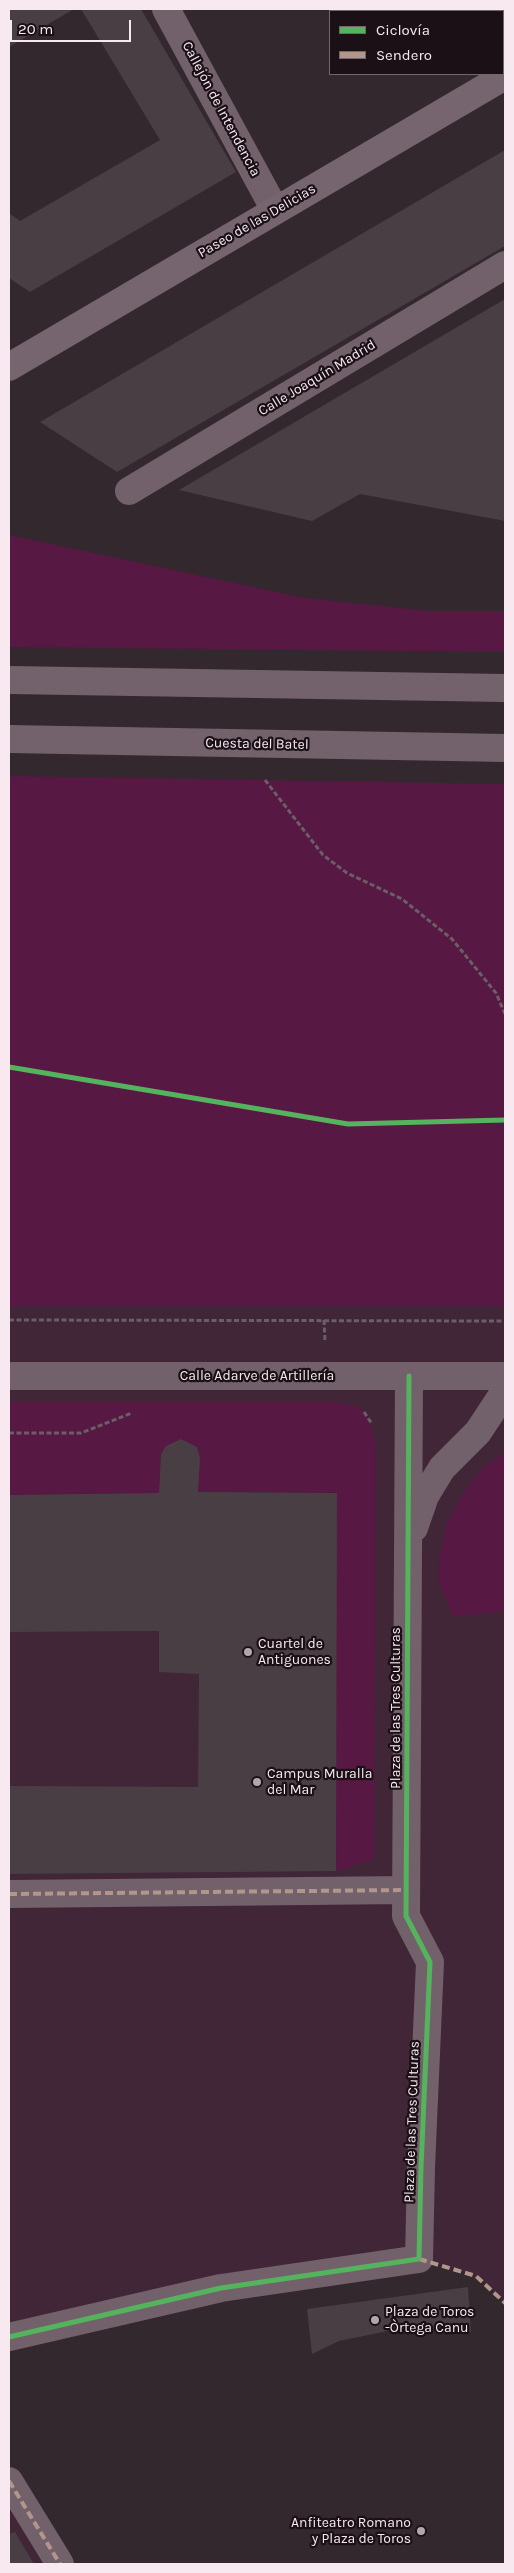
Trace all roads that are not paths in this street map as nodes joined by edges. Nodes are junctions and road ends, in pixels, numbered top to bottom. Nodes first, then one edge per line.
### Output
1 (166, 9) edge
2 (505, 76) edge
3 (275, 210) junction
4 (505, 265) edge
5 (9, 367) edge
6 (129, 492) dead end
7 (9, 680) edge
8 (505, 688) edge
9 (9, 739) edge
10 (505, 748) edge
11 (9, 1376) edge
12 (409, 1376) junction
13 (505, 1376) edge
14 (505, 1391) edge
15 (408, 1574) junction
16 (406, 1890) junction
17 (9, 1894) edge
18 (9, 2337) edge
19 (9, 2481) edge
20 (60, 2564) edge

1 - 3 street, Callejón de Intendencia
2 - 3 street, Paseo de las Delicias
3 - 5 street, Paseo de las Delicias
4 - 6 street, Calle Joaquín Madrid
7 - 8 main road
9 - 10 main road, Cuesta del Batel
11 - 12 street, Calle Adarve de Artillería
12 - 13 street, Calle Adarve de Artillería
12 - 15 street
14 - 15 street
15 - 16 street, Plaza de las Tres Culturas
16 - 17 street
16 - 18 street, Plaza de las Tres Culturas
19 - 20 street

